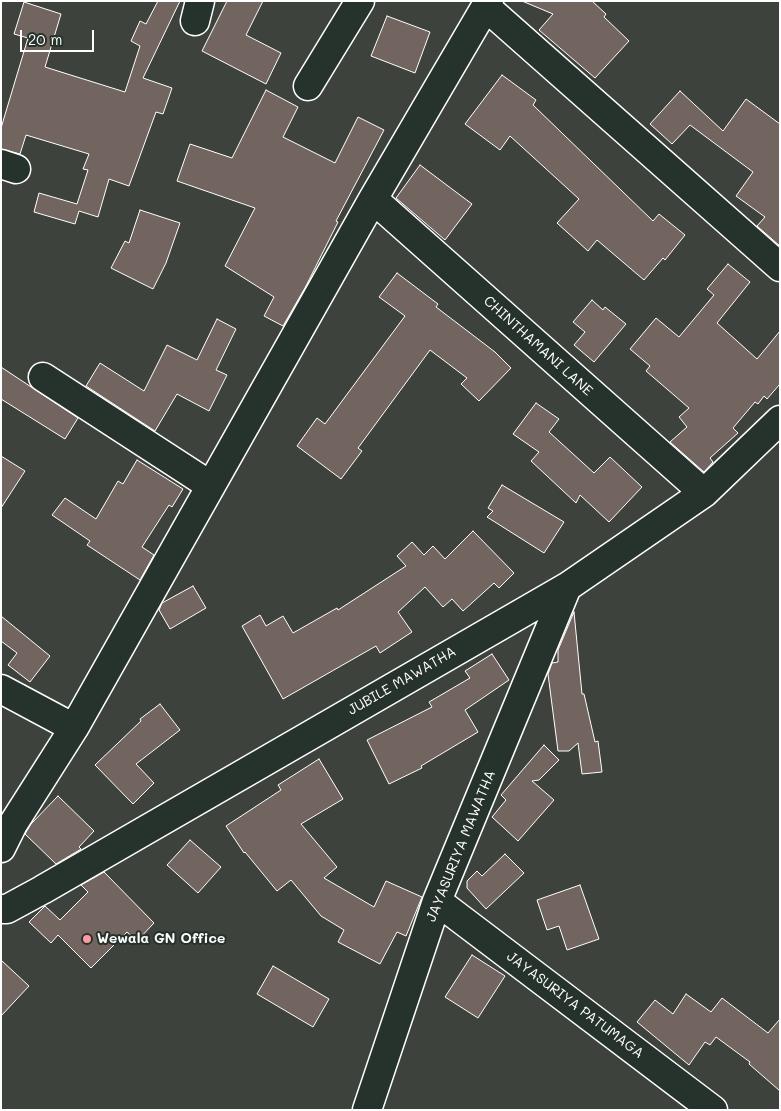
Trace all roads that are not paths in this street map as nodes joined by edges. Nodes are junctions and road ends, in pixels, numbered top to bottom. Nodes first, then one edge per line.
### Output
1 (360, 1) edge
2 (480, 5) edge
3 (308, 86) dead end
4 (373, 199) junction
5 (780, 267) edge
6 (43, 377) dead end
7 (780, 420) edge
8 (211, 486) junction
9 (704, 493) junction
10 (567, 586) junction
11 (1, 689) edge
12 (74, 728) junction
13 (1, 848) edge
14 (437, 901) junction
15 (1, 909) edge
16 (367, 1110) edge
17 (713, 1110) edge

1 - 3 street
2 - 4 street
2 - 5 street
4 - 8 street
4 - 9 street, CHINTHAMANI LANE
6 - 8 street
7 - 9 street, JUBILE MAWATHA
8 - 12 street
9 - 10 street, JUBILE MAWATHA
10 - 14 street, JAYASURIYA MAWATHA
10 - 15 street, JUBILE MAWATHA
11 - 12 street
12 - 13 street
14 - 16 street, JAYASURIYA MAWATHA
14 - 17 street, JAYASURIYA PATUMAGA

